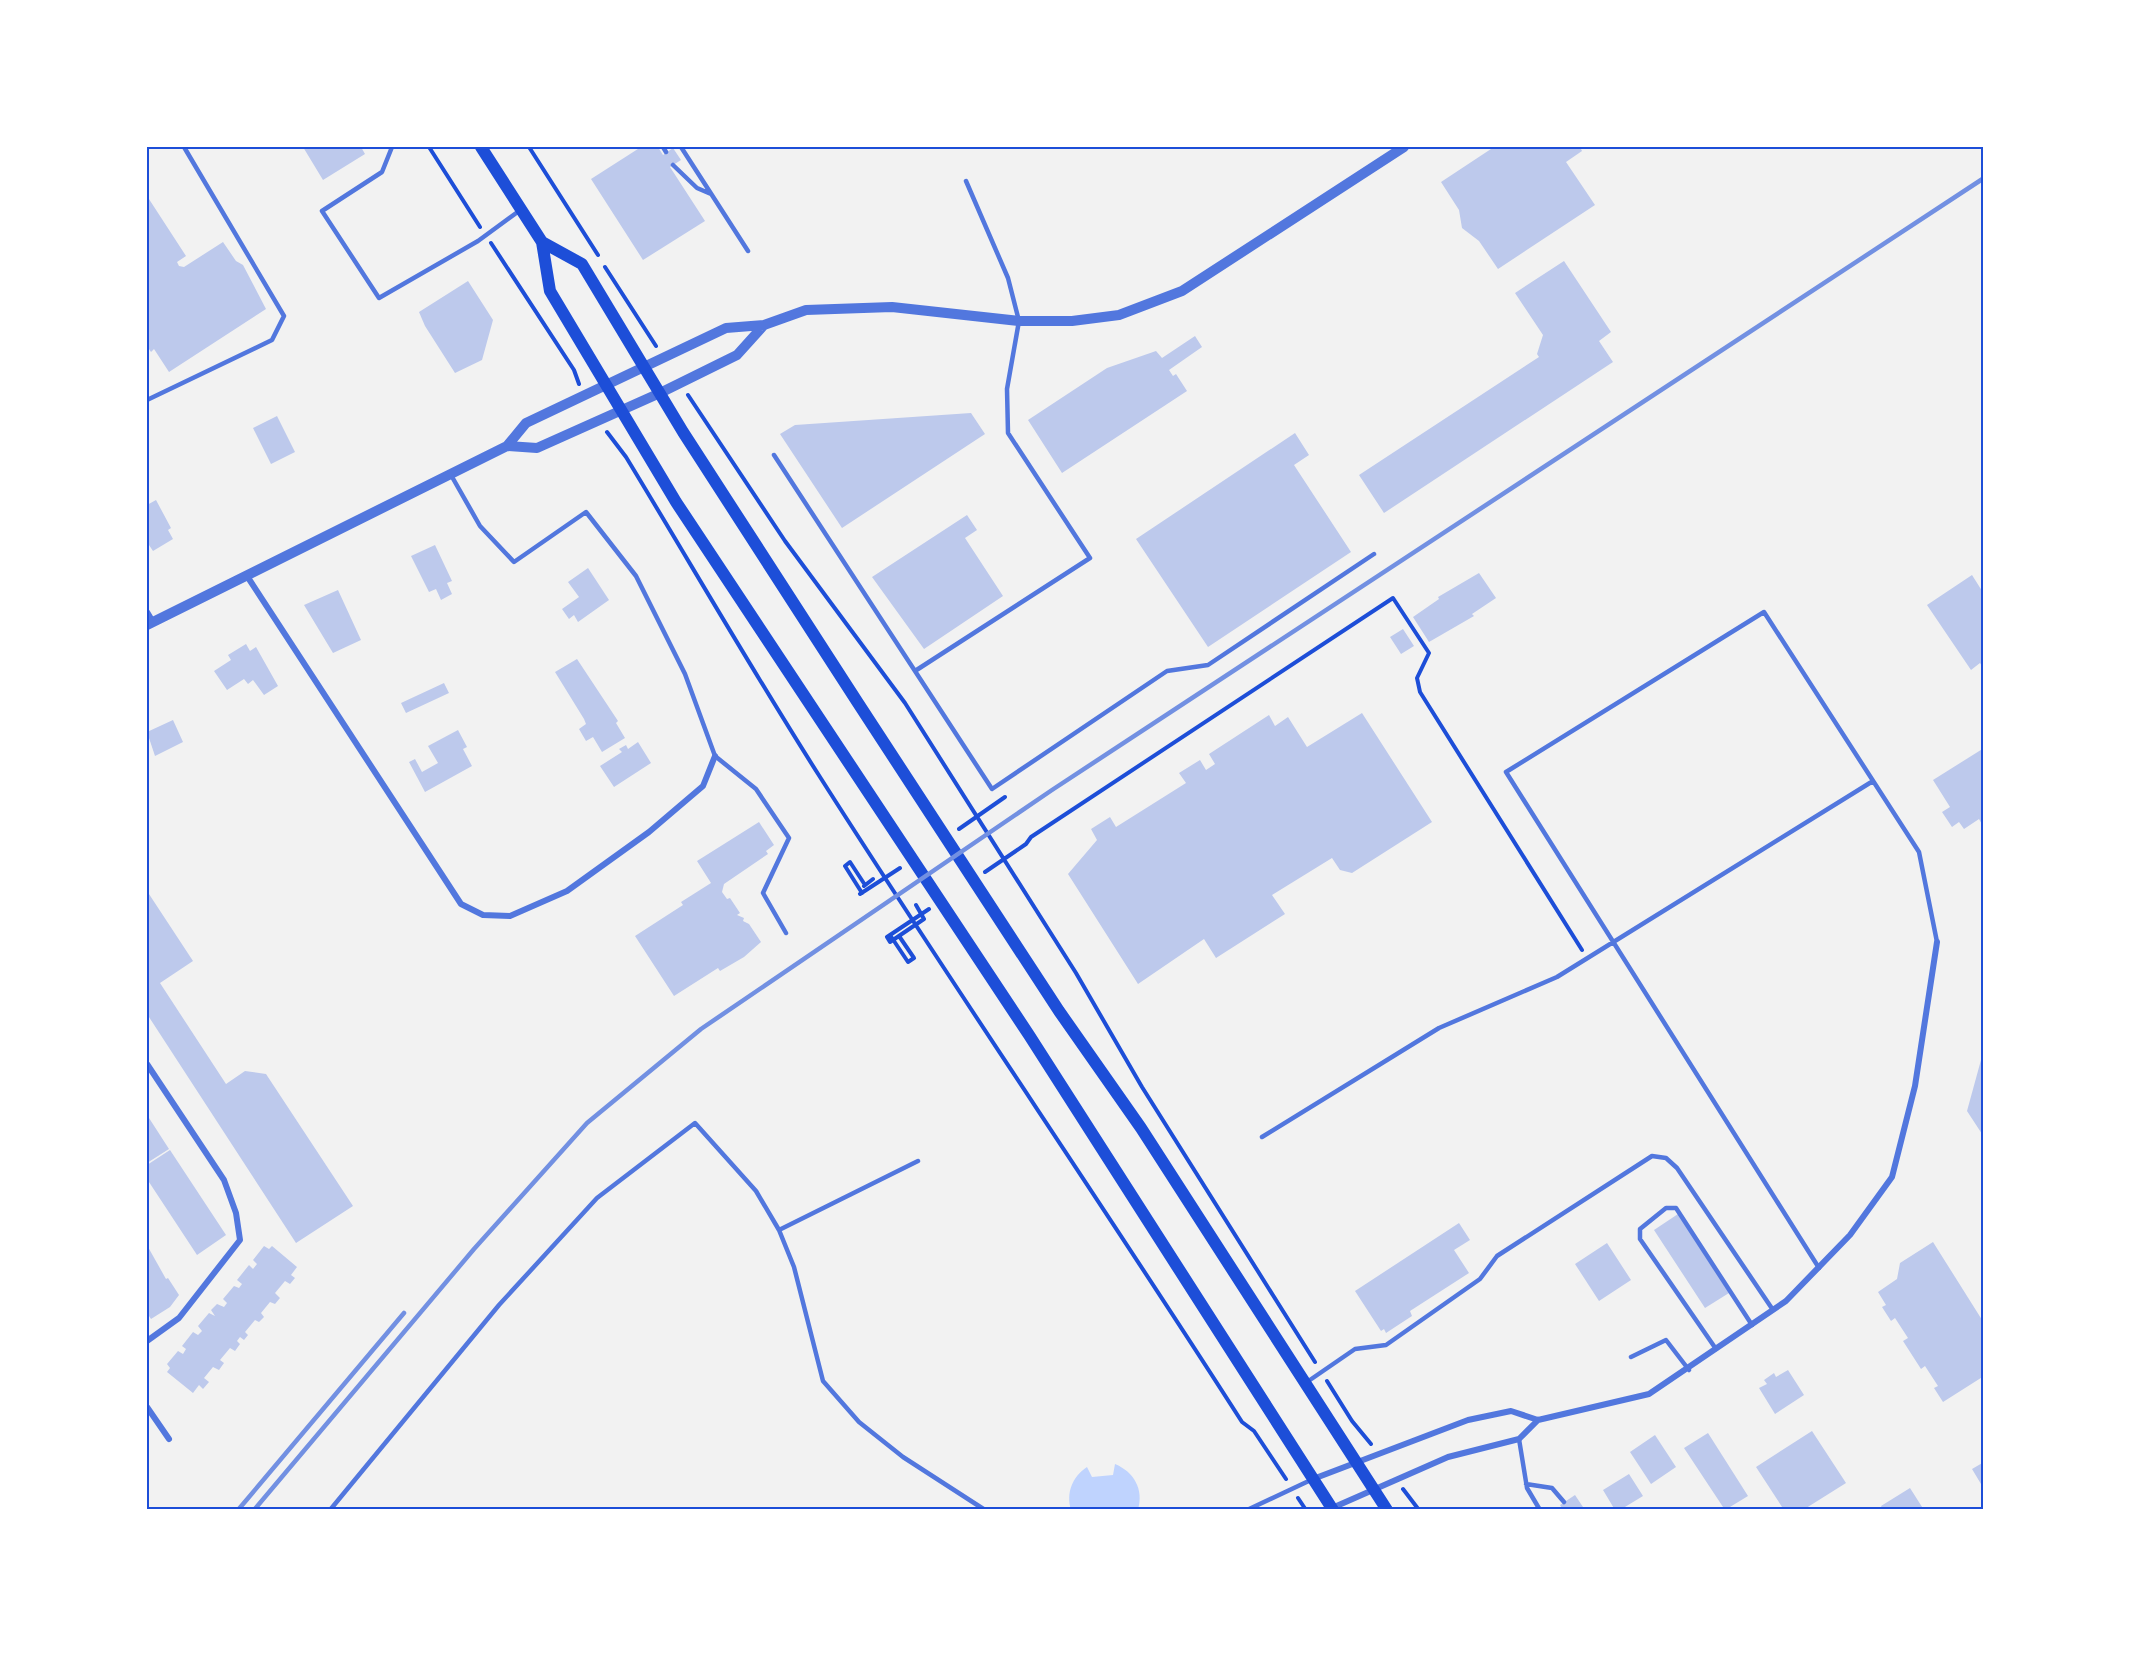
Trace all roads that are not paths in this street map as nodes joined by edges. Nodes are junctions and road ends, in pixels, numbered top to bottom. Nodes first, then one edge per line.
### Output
1 (184, 147) edge
2 (392, 147) edge
3 (481, 147) edge
4 (663, 147) edge
5 (681, 147) edge
6 (1404, 147) edge
7 (666, 152) dead end
8 (673, 165) dead end
9 (966, 181) dead end
10 (711, 194) junction
11 (522, 209) junction
12 (542, 242) junction
13 (748, 251) dead end
14 (1019, 321) junction
15 (764, 325) junction
16 (644, 366) junction
17 (606, 384) junction
18 (660, 393) junction
19 (147, 400) edge
20 (621, 410) junction
21 (507, 446) junction
22 (774, 455) dead end
23 (451, 475) junction
24 (1374, 554) dead end
25 (247, 576) junction
26 (147, 612) edge
27 (150, 623) edge
28 (915, 671) junction
29 (716, 756) junction
30 (1873, 781) junction
31 (786, 933) dead end
32 (1937, 942) joint
33 (1613, 943) junction
34 (147, 1064) edge
35 (1263, 1137) dead end
36 (918, 1161) dead end
37 (779, 1230) junction
38 (1819, 1268) junction
39 (1773, 1310) junction
40 (1752, 1324) junction
41 (147, 1341) edge
42 (1716, 1349) junction
43 (1631, 1357) dead end
44 (1689, 1370) junction
45 (1305, 1382) junction
46 (147, 1407) edge
47 (1538, 1420) junction
48 (169, 1439) dead end
49 (1519, 1439) junction
50 (1356, 1463) junction
51 (1313, 1479) junction
52 (1526, 1484) junction
53 (1375, 1491) junction
54 (1564, 1502) dead end
55 (1331, 1509) edge
56 (330, 1510) edge
57 (985, 1510) edge
58 (1247, 1510) edge
59 (1387, 1510) edge
60 (1540, 1510) edge

1 - 19 lane
2 - 11 lane
3 - 11 main road
4 - 7 lane
5 - 10 lane
6 - 14 street
8 - 10 lane
9 - 14 lane
10 - 13 lane
11 - 12 main road
12 - 16 main road
12 - 17 main road
14 - 15 street
14 - 28 lane
15 - 16 street
15 - 18 street
16 - 17 street
16 - 18 main road
17 - 20 main road
17 - 21 street
18 - 20 street
18 - 45 main road
20 - 21 street
20 - 51 main road
21 - 23 street
22 - 28 lane
23 - 25 street
23 - 29 lane
24 - 28 lane
25 - 27 street
25 - 29 street
26 - 27 street
29 - 31 lane
30 - 32 lane
30 - 33 lane
30 - 33 lane
32 - 38 street
33 - 35 lane
33 - 38 lane
34 - 41 street
36 - 37 lane
37 - 56 lane
37 - 57 lane
38 - 39 street
39 - 40 street
39 - 45 lane
40 - 42 street
40 - 42 lane
42 - 44 street
43 - 44 lane
44 - 47 street
45 - 50 main road
46 - 48 street
47 - 49 street
47 - 50 street
49 - 52 lane
49 - 53 street
50 - 51 street
50 - 53 main road
51 - 55 main road
51 - 58 lane
52 - 54 lane
52 - 60 lane
53 - 55 street
53 - 59 main road

